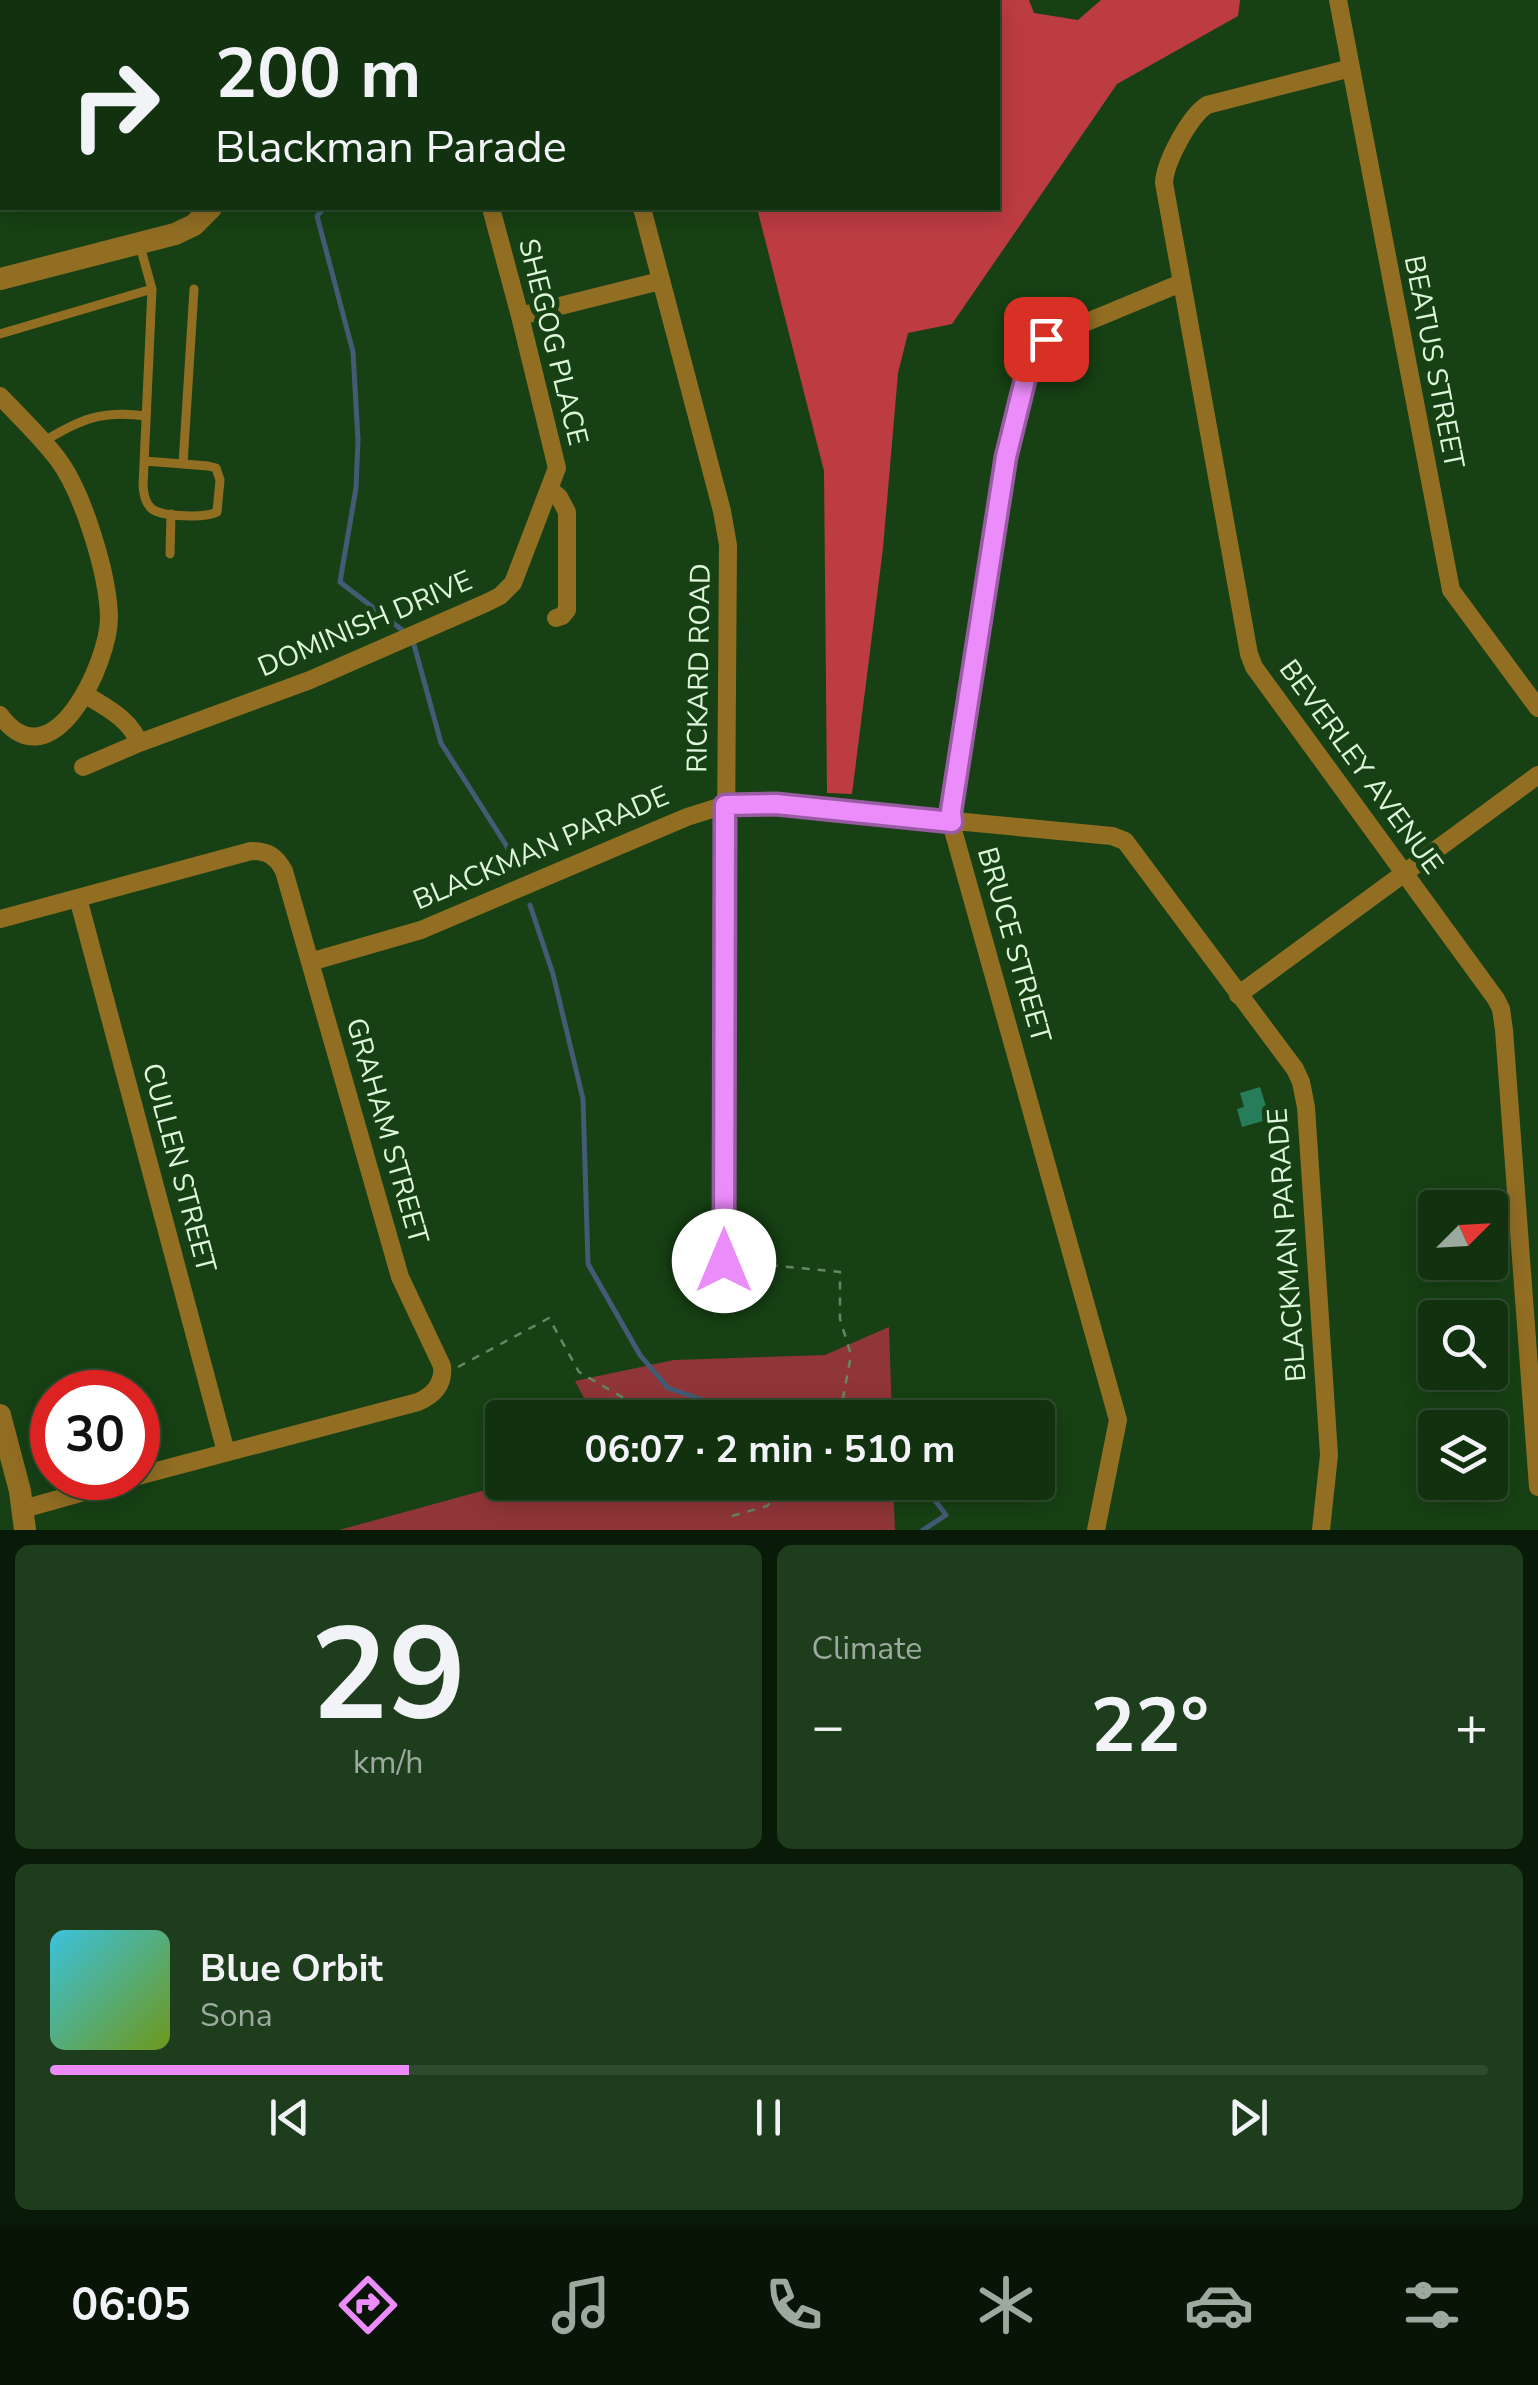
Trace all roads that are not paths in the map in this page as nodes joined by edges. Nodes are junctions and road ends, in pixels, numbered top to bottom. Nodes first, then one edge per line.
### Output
1 (1338, 0) edge
2 (1352, 68) junction
3 (209, 210) edge
4 (492, 210) edge
5 (642, 210) edge
6 (140, 244) junction
7 (0, 279) edge
8 (660, 280) junction
9 (1182, 283) junction
10 (194, 288) dead end
11 (152, 289) junction
12 (520, 316) junction
13 (0, 334) edge
14 (0, 396) edge
15 (146, 416) junction
16 (43, 442) junction
17 (145, 461) junction
18 (183, 464) junction
19 (549, 490) junction
20 (171, 514) junction
21 (170, 554) dead end
22 (556, 618) dead end
23 (86, 695) junction
24 (1538, 708) edge
25 (0, 715) edge
26 (139, 743) junction
27 (83, 767) dead end
28 (1538, 775) edge
29 (725, 805) junction
30 (952, 822) junction
31 (1405, 873) junction
32 (78, 898) junction
33 (0, 919) edge
34 (310, 962) junction
35 (1238, 995) junction
36 (724, 1261) road end
37 (0, 1415) edge
38 (226, 1452) junction
39 (160, 1470) edge
40 (1538, 1487) edge
41 (75, 1500) edge
42 (24, 1519) edge
43 (1096, 1530) edge
44 (1321, 1530) edge

1 - 2 street, BEATUS STREET
2 - 9 street, BEVERLEY AVENUE
2 - 24 street, BEATUS STREET
3 - 6 street
4 - 12 street, SHEGOG PLACE
5 - 8 street, RICKARD ROAD
6 - 7 street
6 - 11 lane
8 - 12 street
8 - 29 street, RICKARD ROAD
9 - 30 street, BRUCE STREET
9 - 31 street, BEVERLEY AVENUE
10 - 18 lane
11 - 13 lane
11 - 15 lane
12 - 19 street, SHEGOG PLACE
14 - 16 street
15 - 16 lane
15 - 17 lane
16 - 23 street
17 - 18 lane
17 - 20 lane
18 - 20 lane
19 - 22 street
19 - 26 street, DOMINISH DRIVE
20 - 21 lane
23 - 25 street
23 - 26 street
26 - 27 street, DOMINISH DRIVE
28 - 31 street
29 - 30 street, BLACKMAN PARADE
29 - 34 street, BLACKMAN PARADE
29 - 36 street, RICKARD ROAD
30 - 35 street, BLACKMAN PARADE
30 - 43 street, BRUCE STREET
31 - 35 street
31 - 40 street, BEVERLEY AVENUE
32 - 33 street, GRAHAM STREET
32 - 34 street, GRAHAM STREET
32 - 38 street, CULLEN STREET
34 - 38 street, GRAHAM STREET
35 - 44 street, BLACKMAN PARADE
37 - 42 street
38 - 39 street
41 - 42 street

